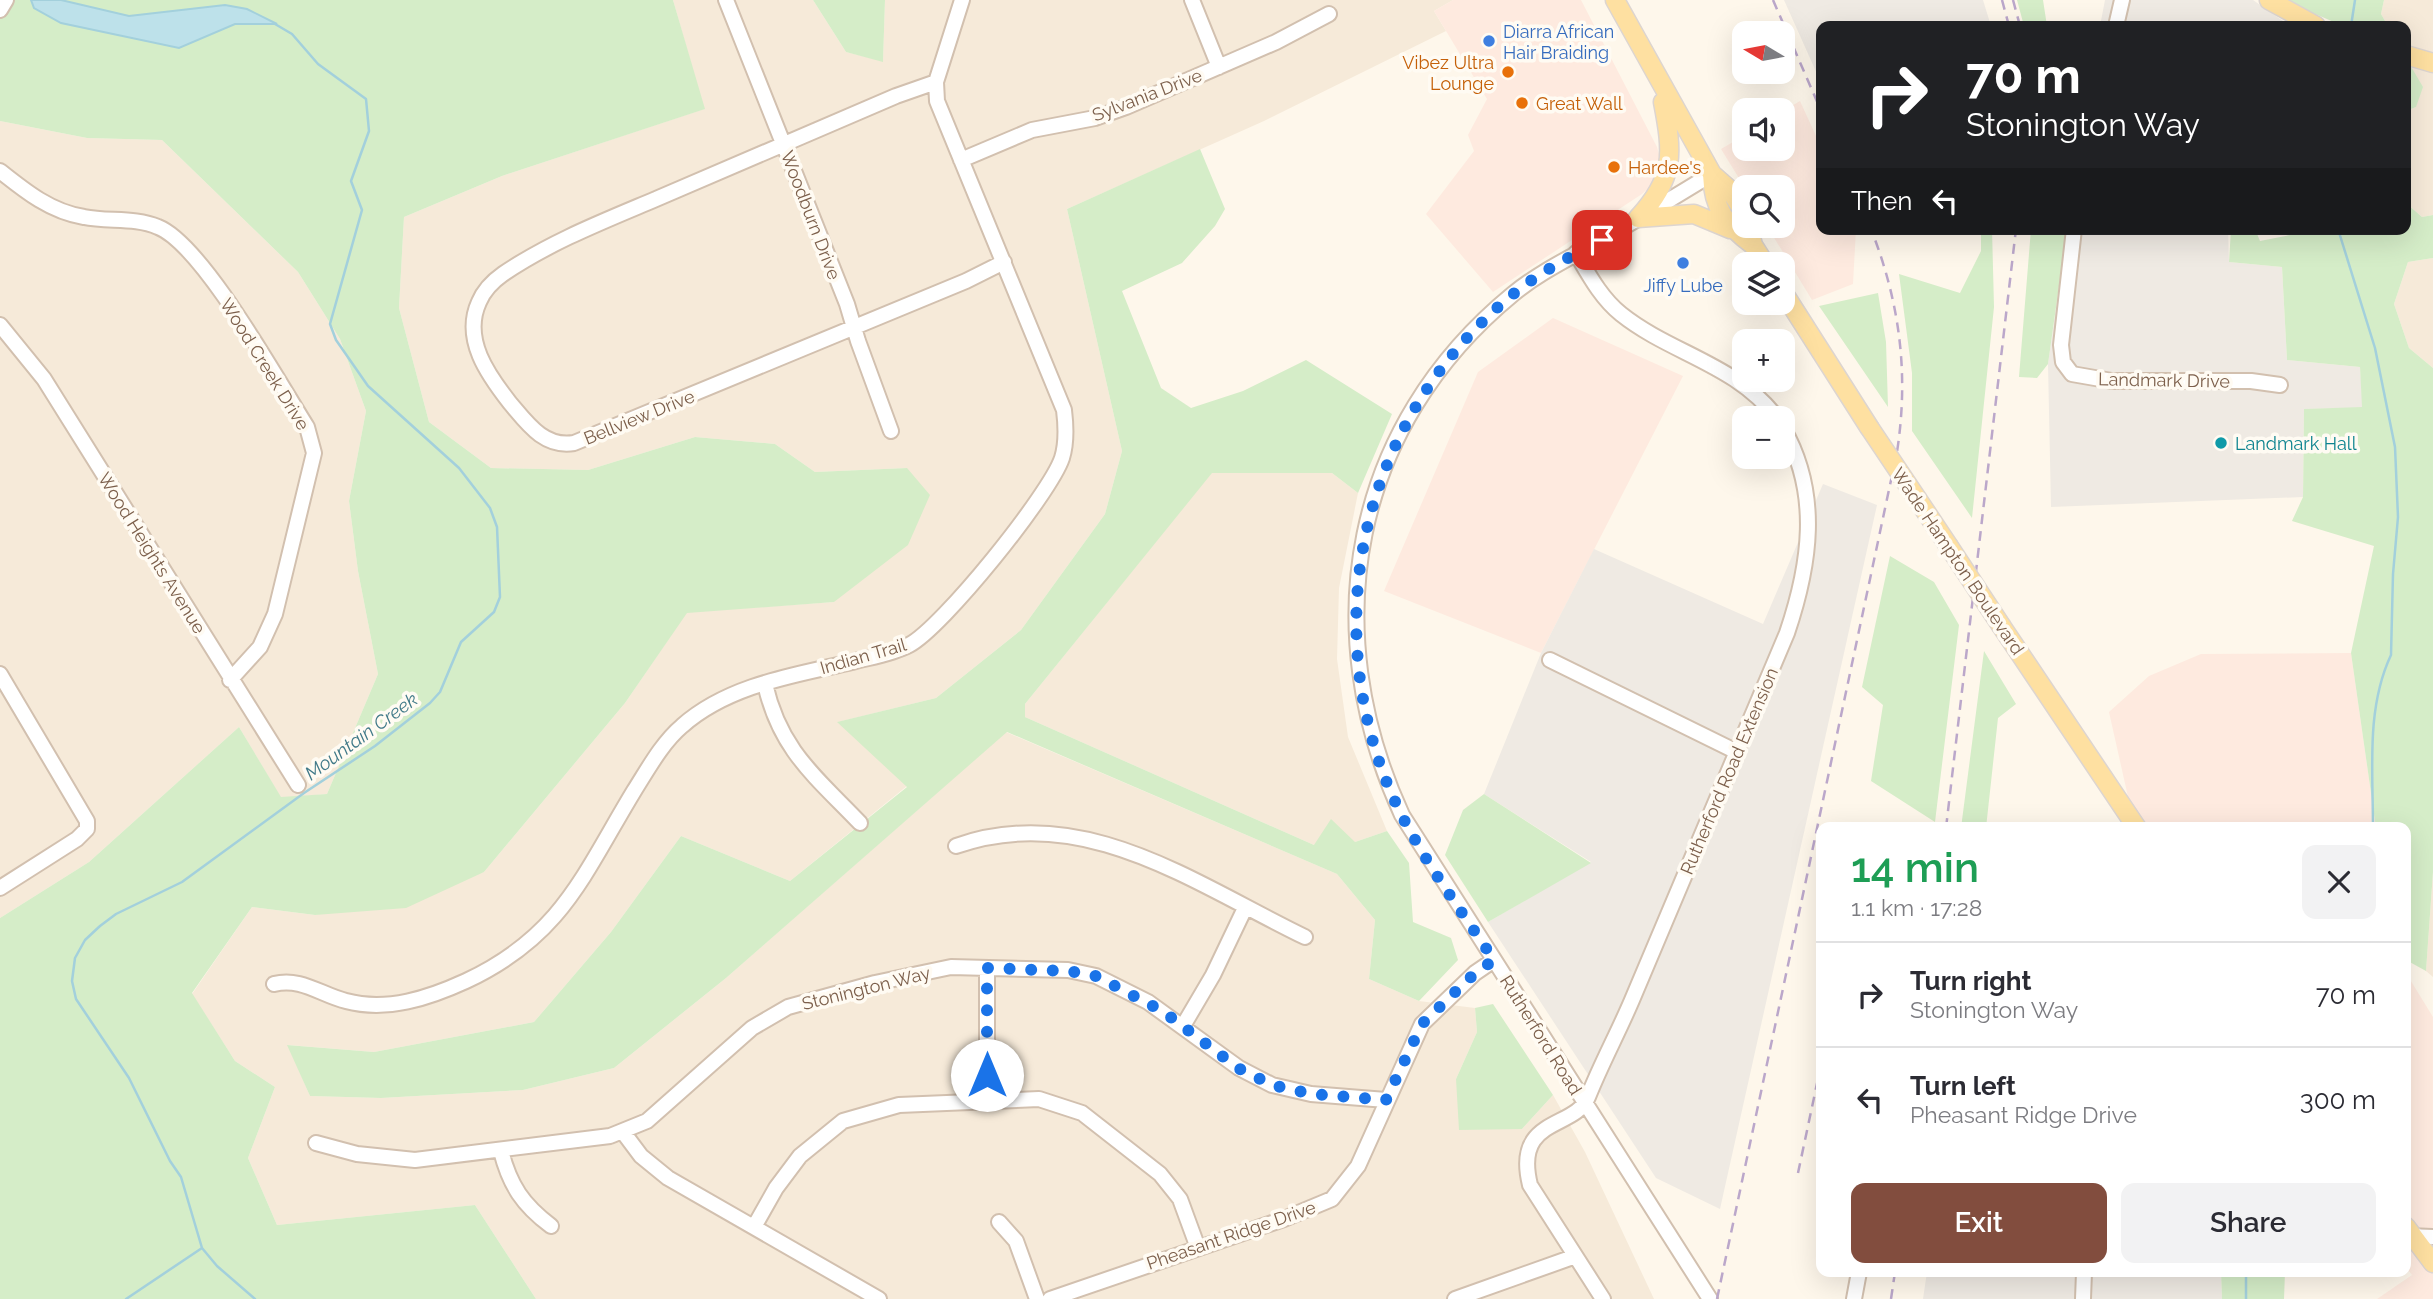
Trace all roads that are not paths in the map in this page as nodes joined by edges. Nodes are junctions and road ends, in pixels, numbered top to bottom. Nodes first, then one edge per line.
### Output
1 (6, 0) edge
2 (726, 0) edge
3 (962, 0) edge
4 (1192, 0) edge
5 (1615, 0) edge
6 (2122, 0) edge
7 (2269, 0) edge
8 (0, 10) edge
9 (1329, 14) dead end
10 (2117, 21) edge
11 (2307, 21) edge
12 (2411, 56) edge
13 (2433, 62) edge
14 (1219, 67) junction
15 (936, 82) junction
16 (1660, 85) junction
17 (784, 144) junction
18 (961, 160) junction
19 (0, 172) edge
20 (1712, 174) junction
21 (1732, 194) edge
22 (1638, 218) junction
23 (1732, 219) edge
24 (1732, 225) edge
25 (2073, 235) edge
26 (1576, 253) junction
27 (1004, 262) junction
28 (1795, 311) edge
29 (0, 325) edge
30 (853, 327) junction
31 (2280, 385) dead end
32 (1765, 406) edge
33 (891, 431) dead end
34 (1795, 453) edge
35 (1550, 660) dead end
36 (0, 674) edge
37 (230, 680) junction
38 (765, 684) junction
39 (1737, 752) junction
40 (298, 785) dead end
41 (860, 822) dead end
42 (2133, 822) edge
43 (956, 846) dead end
44 (0, 888) edge
45 (1245, 908) junction
46 (1305, 937) dead end
47 (1494, 960) junction
48 (987, 968) junction
49 (274, 984) dead end
50 (1183, 1026) junction
51 (1386, 1100) junction
52 (986, 1101) junction
53 (1585, 1104) junction
54 (623, 1132) junction
55 (316, 1143) dead end
56 (500, 1152) junction
57 (999, 1222) dead end
58 (551, 1226) dead end
59 (754, 1227) junction
60 (2411, 1233) edge
61 (2411, 1237) edge
62 (2433, 1237) edge
63 (1198, 1248) junction
64 (1573, 1257) junction
65 (2433, 1263) edge
66 (1858, 1277) edge
67 (2084, 1277) edge
68 (879, 1299) edge
69 (1037, 1299) edge
70 (1050, 1299) edge
71 (1454, 1299) edge
72 (1603, 1299) edge
73 (1710, 1299) edge
74 (1854, 1299) edge
75 (2083, 1299) edge

1 - 8 street
2 - 17 street, Woodburn Drive
3 - 15 street, Indian Trail
4 - 14 street
5 - 16 main road
6 - 10 street
7 - 11 main road
9 - 14 street, Sylvania Drive
12 - 13 main road
14 - 18 street, Sylvania Drive
15 - 17 street, Bellview Drive
15 - 18 street, Indian Trail
16 - 20 main road
16 - 22 main road
17 - 30 street, Woodburn Drive
17 - 30 street, Bellview Drive
18 - 27 street, Indian Trail
19 - 37 street, Wood Creek Drive
20 - 21 main road
20 - 22 street, Rutherford Road
20 - 23 main road
22 - 24 main road
22 - 26 street, Rutherford Road
25 - 31 street, Landmark Drive
26 - 32 street
26 - 47 street, Rutherford Road
27 - 30 street, Bellview Drive
27 - 38 street, Indian Trail
28 - 42 main road, Wade Hampton Boulevard, bridge
29 - 37 street, Wood Heights Avenue
30 - 33 street, Woodburn Drive
34 - 39 street, Rutherford Road Extension
35 - 39 street
36 - 44 street
37 - 40 street, Wood Heights Avenue
38 - 41 street
38 - 49 street, Indian Trail
39 - 53 street, Rutherford Road Extension
43 - 45 street
45 - 46 street
45 - 50 street
47 - 51 street, Pheasant Ridge Drive
47 - 53 street, Rutherford Road
48 - 50 street, Stonington Way
48 - 52 street
48 - 54 street, Stonington Way
50 - 51 street, Stonington Way
51 - 63 street, Pheasant Ridge Drive
52 - 59 street
52 - 63 street
53 - 64 street
53 - 73 street, Rutherford Road
54 - 56 street, Stonington Way
54 - 59 street
55 - 56 street, Stonington Way
56 - 58 street
57 - 69 street
59 - 68 street
60 - 62 street
61 - 65 main road
63 - 70 street, Pheasant Ridge Drive
64 - 71 street
64 - 72 street
66 - 74 street
67 - 75 street

